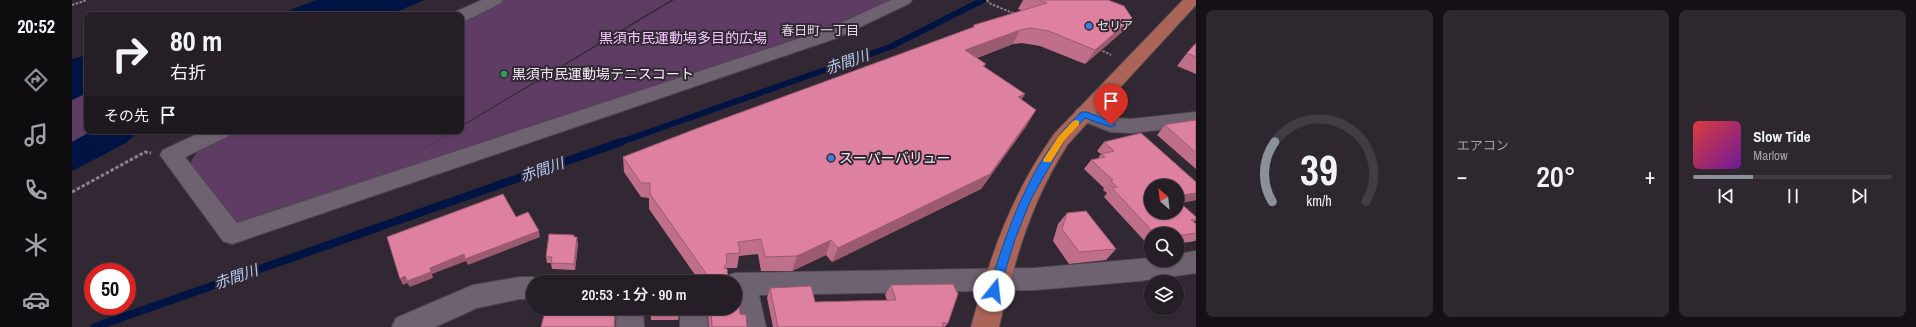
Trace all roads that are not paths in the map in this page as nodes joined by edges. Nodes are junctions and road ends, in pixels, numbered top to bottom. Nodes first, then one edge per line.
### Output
1 (495, 0) edge
2 (904, 0) edge
3 (1192, 0) edge
4 (464, 15) edge
5 (1084, 114) junction
6 (1196, 119) edge
7 (1131, 126) junction
8 (216, 134) edge
9 (1149, 142) edge
10 (1196, 262) edge
11 (997, 279) junction
12 (742, 284) edge
13 (526, 288) edge
14 (742, 294) edge
15 (630, 315) edge
16 (693, 315) edge
17 (406, 327) edge
18 (630, 327) edge
19 (694, 327) edge
20 (752, 327) edge
21 (985, 327) edge

1 - 4 street
2 - 8 street
3 - 5 main road
5 - 7 street
5 - 11 main road
6 - 7 street
7 - 9 street
10 - 11 street
11 - 12 street
11 - 21 main road
13 - 17 street
14 - 20 street
15 - 18 street
16 - 19 street

